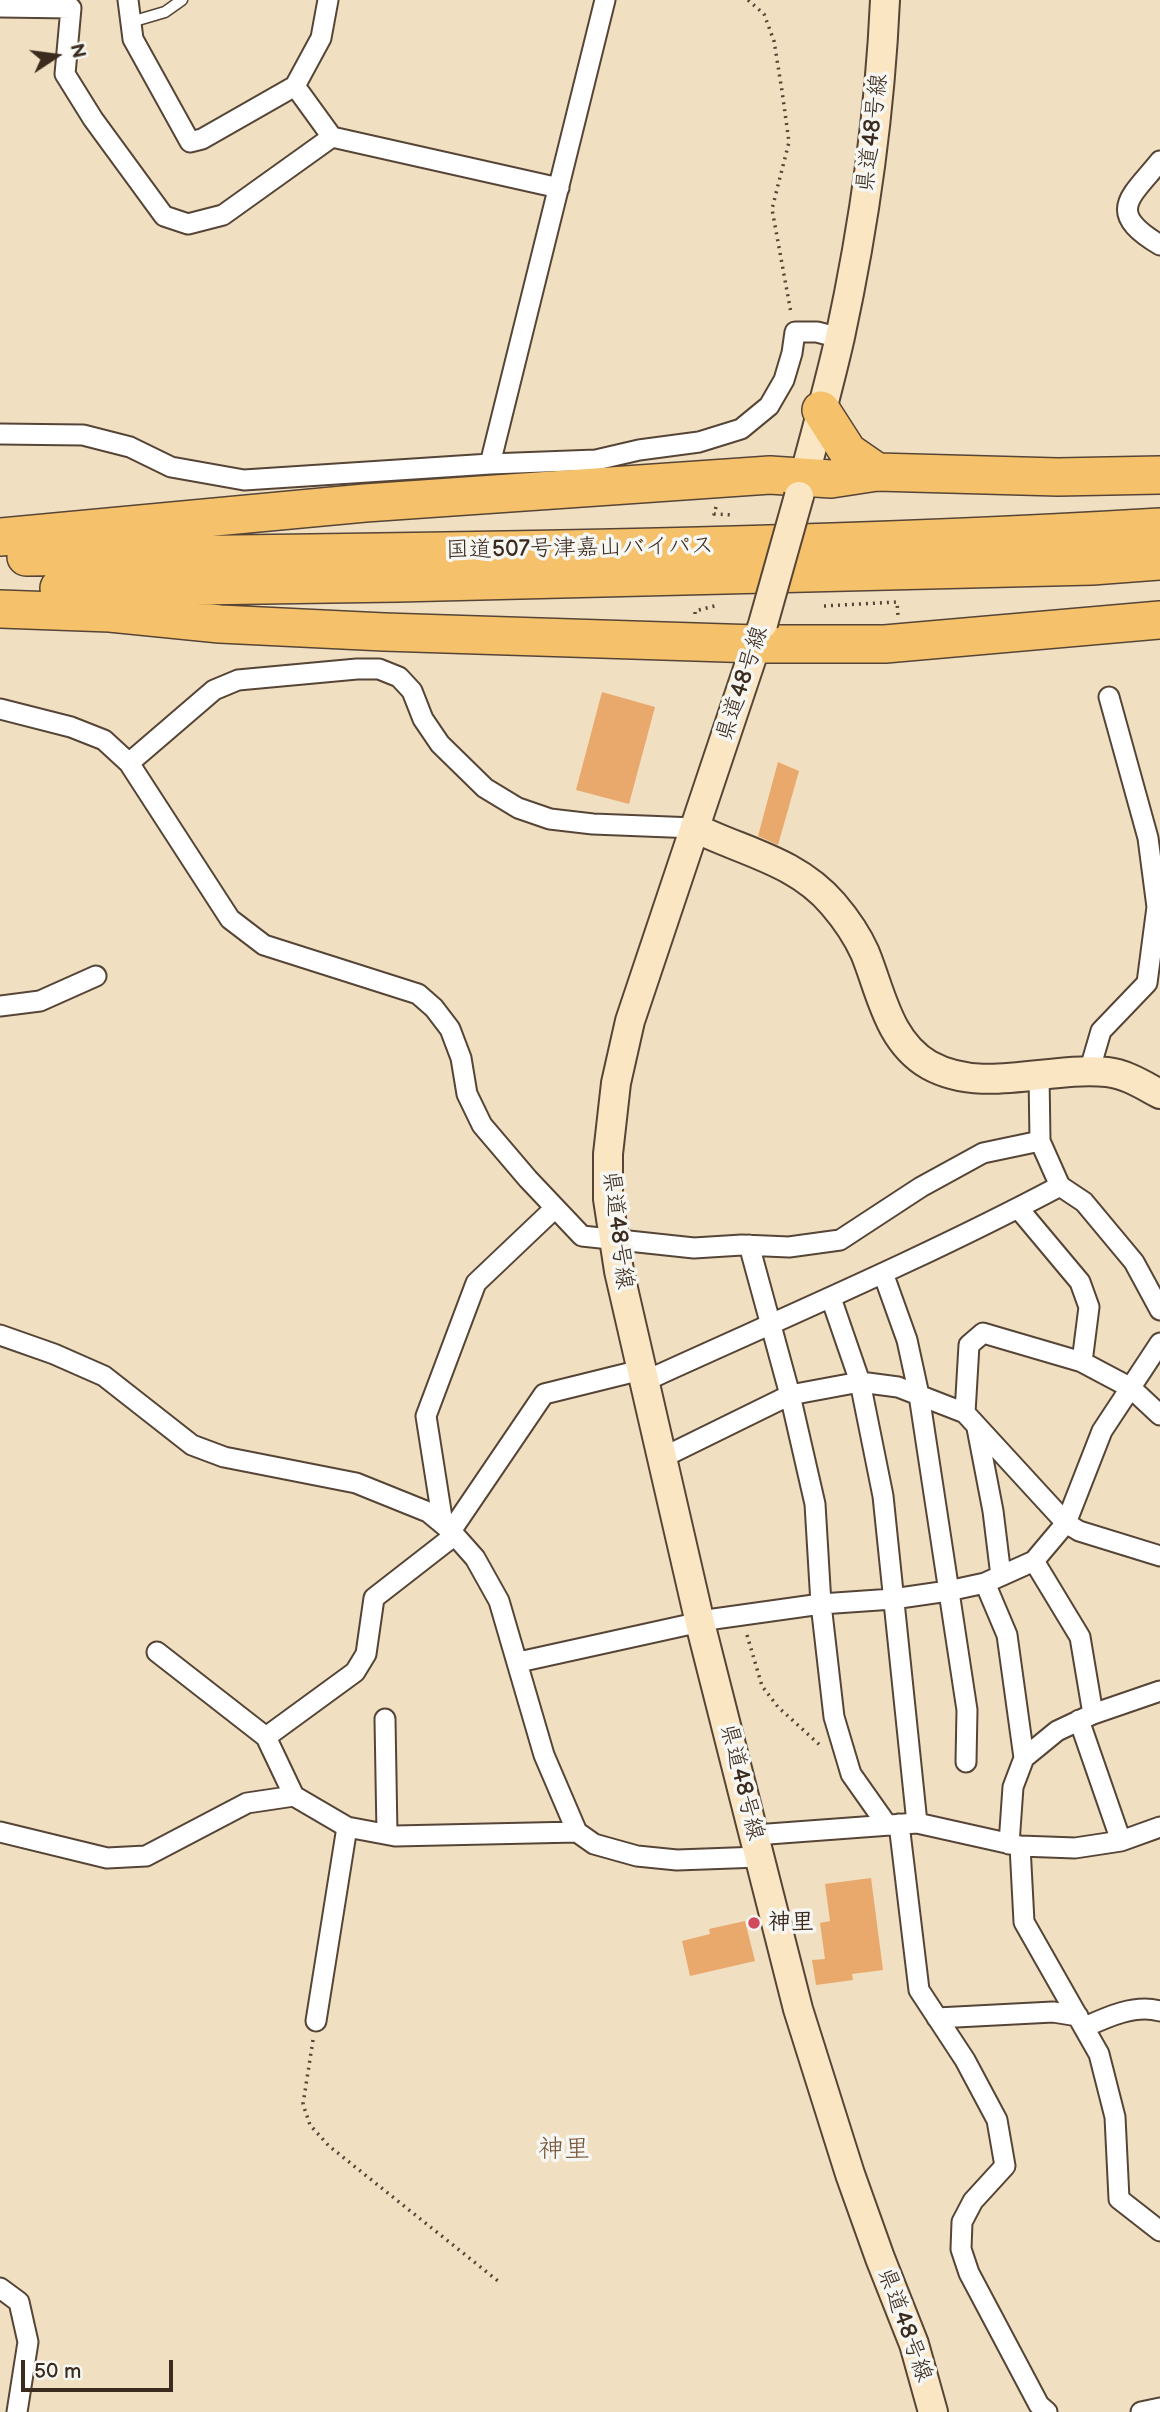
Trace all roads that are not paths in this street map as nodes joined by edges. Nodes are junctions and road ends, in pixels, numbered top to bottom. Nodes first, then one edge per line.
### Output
1 (128, 0) edge
2 (181, 0) edge
3 (328, 0) edge
4 (605, 0) edge
5 (885, 0) edge
6 (0, 7) edge
7 (131, 22) junction
8 (295, 86) junction
9 (332, 137) junction
10 (1160, 161) edge
11 (559, 188) junction
12 (1160, 245) edge
13 (840, 338) junction
14 (821, 410) junction
15 (0, 433) edge
16 (490, 464) junction
17 (877, 472) junction
18 (1160, 475) edge
19 (801, 486) junction
20 (1160, 527) edge
21 (0, 537) edge
22 (0, 557) edge
23 (1160, 561) edge
24 (0, 588) edge
25 (0, 609) edge
26 (1160, 620) edge
27 (760, 634) junction
28 (1110, 697) dead end
29 (0, 709) edge
30 (128, 763) junction
31 (695, 828) junction
32 (96, 976) dead end
33 (0, 1006) edge
34 (1089, 1072) junction
35 (1039, 1074) junction
36 (1160, 1094) edge
37 (1040, 1141) junction
38 (1060, 1186) junction
39 (555, 1208) junction
40 (1018, 1208) junction
41 (613, 1241) junction
42 (749, 1245) junction
43 (883, 1273) junction
44 (831, 1298) junction
45 (1160, 1310) edge
46 (771, 1324) junction
47 (0, 1335) edge
48 (1160, 1343) edge
49 (1082, 1362) junction
50 (642, 1375) junction
51 (860, 1382) junction
52 (1131, 1388) junction
53 (790, 1395) junction
54 (919, 1395) junction
55 (1160, 1415) edge
56 (971, 1420) junction
57 (660, 1455) junction
58 (1066, 1523) junction
59 (450, 1530) junction
60 (1160, 1556) edge
61 (1034, 1561) junction
62 (993, 1579) junction
63 (948, 1591) junction
64 (893, 1599) junction
65 (821, 1604) junction
66 (700, 1623) junction
67 (157, 1652) dead end
68 (519, 1662) junction
69 (1160, 1691) edge
70 (1086, 1717) junction
71 (384, 1719) dead end
72 (266, 1737) junction
73 (1024, 1758) junction
74 (966, 1762) dead end
75 (294, 1796) junction
76 (901, 1824) junction
77 (347, 1826) junction
78 (1160, 1827) edge
79 (0, 1832) edge
80 (577, 1832) junction
81 (387, 1834) junction
82 (1121, 1840) junction
83 (1015, 1845) junction
84 (757, 1846) junction
85 (1160, 2011) edge
86 (937, 2018) junction
87 (316, 2021) road end
88 (1081, 2021) junction
89 (1160, 2231) edge
90 (0, 2288) edge
91 (1160, 2408) edge
92 (17, 2412) edge
93 (933, 2412) edge
94 (1047, 2412) edge
95 (1141, 2412) edge

1 - 7 street
2 - 7 lane
3 - 8 street
4 - 11 street
5 - 13 main road, 県道48号線
6 - 9 street
7 - 8 street
8 - 9 street
9 - 11 street
10 - 12 street
11 - 16 street
13 - 14 main road, 県道48号線
13 - 16 street
14 - 17 highway
14 - 19 main road, 県道48号線
15 - 16 street
17 - 18 highway
17 - 19 highway
19 - 21 highway
19 - 27 main road, 県道48号線, bridge
20 - 22 highway, 国道507号津嘉山バイパス
23 - 24 highway, 国道507号津嘉山バイパス
25 - 27 highway
26 - 27 highway
27 - 31 main road, 県道48号線
28 - 34 street
29 - 30 street
30 - 31 street
30 - 39 street
31 - 35 main road
31 - 41 main road, 県道48号線
32 - 33 street
34 - 35 main road
34 - 36 main road
35 - 37 street
37 - 38 street
37 - 42 street
38 - 40 street
38 - 45 street
39 - 41 street
39 - 59 street
40 - 43 street
40 - 49 street
41 - 42 street
41 - 50 main road, 県道48号線
42 - 46 street
43 - 44 street
43 - 54 street
44 - 46 street
44 - 51 street
46 - 50 street
46 - 53 street
47 - 59 street
48 - 52 street
49 - 52 street
49 - 56 street
50 - 57 main road, 県道48号線
50 - 59 street
51 - 53 street
51 - 54 street
51 - 64 street
52 - 55 street
52 - 58 street
53 - 57 street
53 - 65 street
54 - 56 street
54 - 63 street
56 - 58 street
56 - 62 street
57 - 66 main road, 県道48号線
58 - 60 street
58 - 61 street
59 - 68 street
59 - 72 street
61 - 62 street
61 - 70 street
62 - 63 street
62 - 73 street
63 - 64 street
63 - 74 street
64 - 65 street
64 - 76 street
65 - 66 street
65 - 76 street
66 - 68 street
66 - 84 main road, 県道48号線
67 - 72 street
68 - 80 street
69 - 70 street
70 - 73 street
70 - 82 street
71 - 81 street
72 - 75 street
73 - 83 street
75 - 77 street
75 - 79 street
76 - 83 street
76 - 84 street
76 - 86 street
77 - 81 street
77 - 87 street
78 - 82 street
80 - 81 street
80 - 84 street
82 - 83 street
83 - 88 street
84 - 93 main road, 県道48号線
85 - 88 street
86 - 88 street
86 - 94 street
88 - 89 street
90 - 92 street
91 - 95 street

